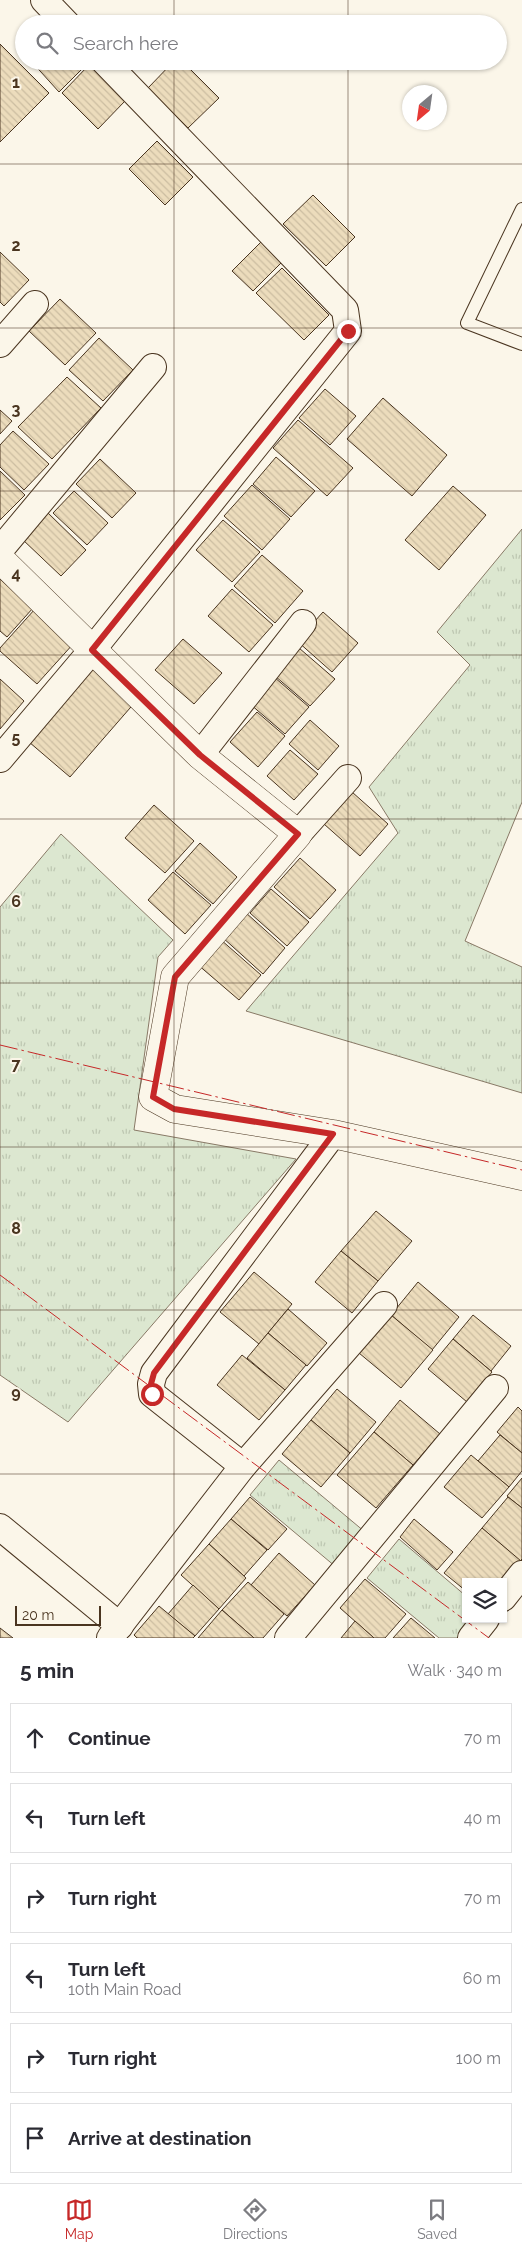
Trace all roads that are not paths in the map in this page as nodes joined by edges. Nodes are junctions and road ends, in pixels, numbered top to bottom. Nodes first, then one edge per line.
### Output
1 (44, 0) edge
2 (58, 15) edge
3 (113, 70) edge
4 (522, 209) edge
5 (35, 304) dead end
6 (0, 344) edge
7 (522, 344) edge
8 (153, 367) dead end
9 (0, 550) edge
10 (0, 559) edge
11 (303, 623) dead end
12 (92, 650) junction
13 (200, 755) junction
14 (0, 759) edge
15 (348, 778) dead end
16 (298, 834) junction
17 (333, 1134) junction
18 (522, 1176) edge
19 (384, 1305) dead end
20 (496, 1388) dead end
21 (243, 1466) junction
22 (0, 1527) edge
23 (522, 1574) edge
24 (507, 1593) edge
25 (483, 1623) edge
26 (115, 1632) edge
27 (288, 1638) edge
28 (471, 1638) edge

1 - 2 street
3 - 12 street
4 - 7 lane
5 - 6 street
8 - 9 street
10 - 12 street
11 - 13 street
12 - 13 street
12 - 14 street
13 - 16 street
15 - 16 street
16 - 17 street
17 - 18 street
17 - 21 street
19 - 21 street
20 - 27 street
21 - 26 street
22 - 26 street
23 - 24 street
25 - 28 street

